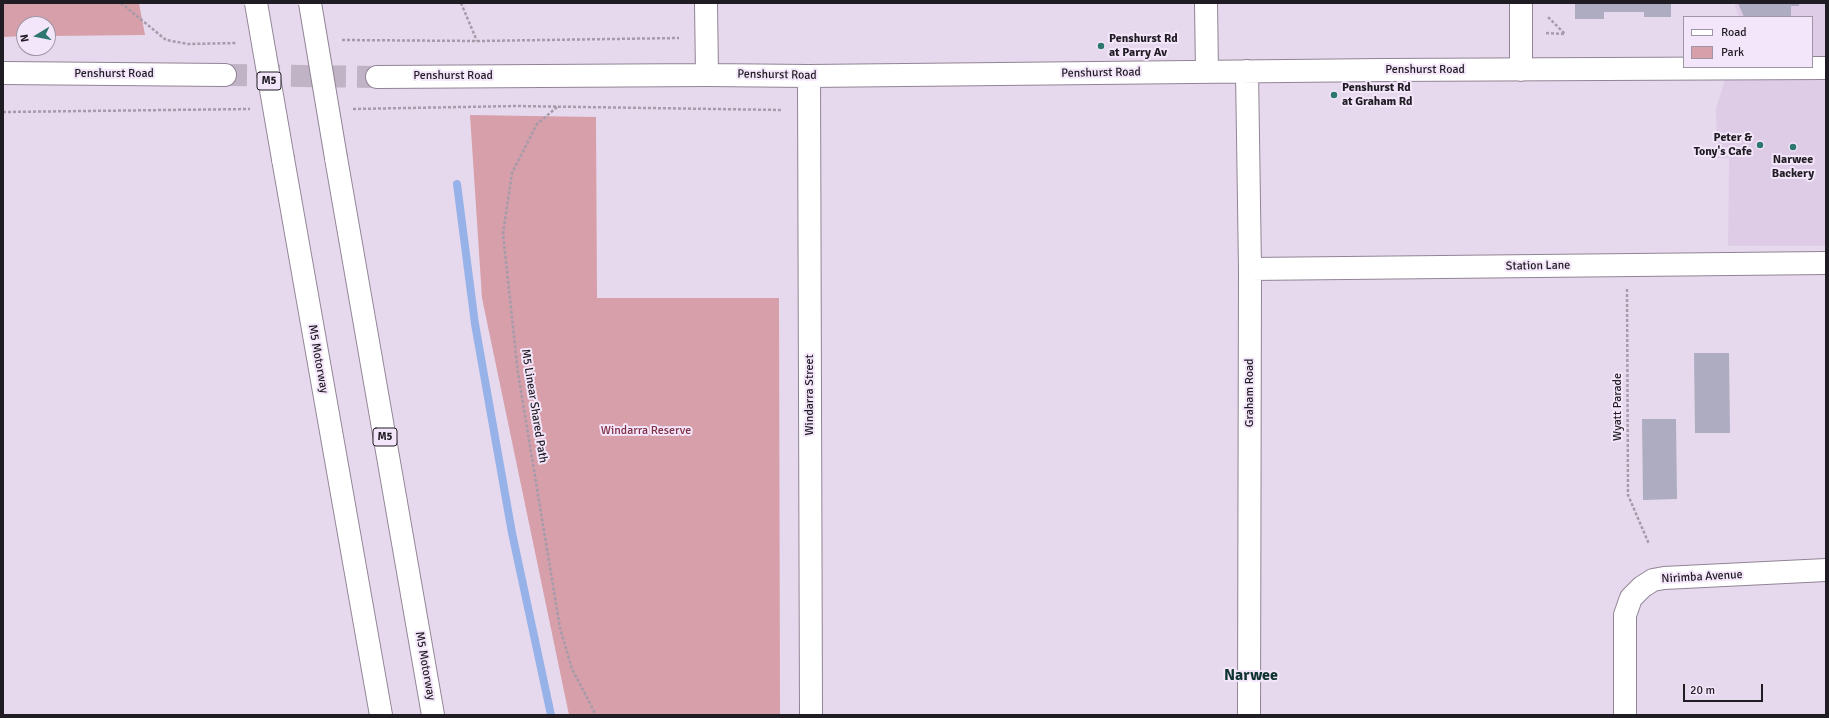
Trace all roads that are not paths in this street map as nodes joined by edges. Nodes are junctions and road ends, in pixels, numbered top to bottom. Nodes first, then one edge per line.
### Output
1 (256, 3) edge
2 (310, 3) edge
3 (706, 3) edge
4 (1206, 3) edge
5 (1521, 3) edge
6 (1826, 68) edge
7 (1521, 70) junction
8 (1247, 71) junction
9 (1207, 72) junction
10 (3, 73) edge
11 (225, 75) tunnel mouth
12 (707, 75) junction
13 (809, 76) junction
14 (377, 77) tunnel mouth
15 (1826, 262) edge
16 (1250, 269) junction
17 (1826, 570) edge
18 (381, 715) edge
19 (433, 715) edge
20 (811, 715) edge
21 (1249, 715) edge
22 (1625, 715) edge

1 - 18 main road, M5 Motorway / M5, bridge
2 - 19 main road, M5 Motorway / M5, bridge
3 - 12 main road
4 - 9 main road
5 - 7 main road
6 - 7 main road, Penshurst Road
7 - 8 main road, Penshurst Road
8 - 9 main road, Penshurst Road
8 - 16 main road, Graham Road
9 - 13 main road, Penshurst Road
10 - 11 main road, Penshurst Road
12 - 13 main road, Penshurst Road
12 - 14 main road, Penshurst Road
13 - 20 main road, Windarra Street
15 - 16 main road, Station Lane
16 - 21 main road, Graham Road
17 - 22 main road, Nirimba Avenue

